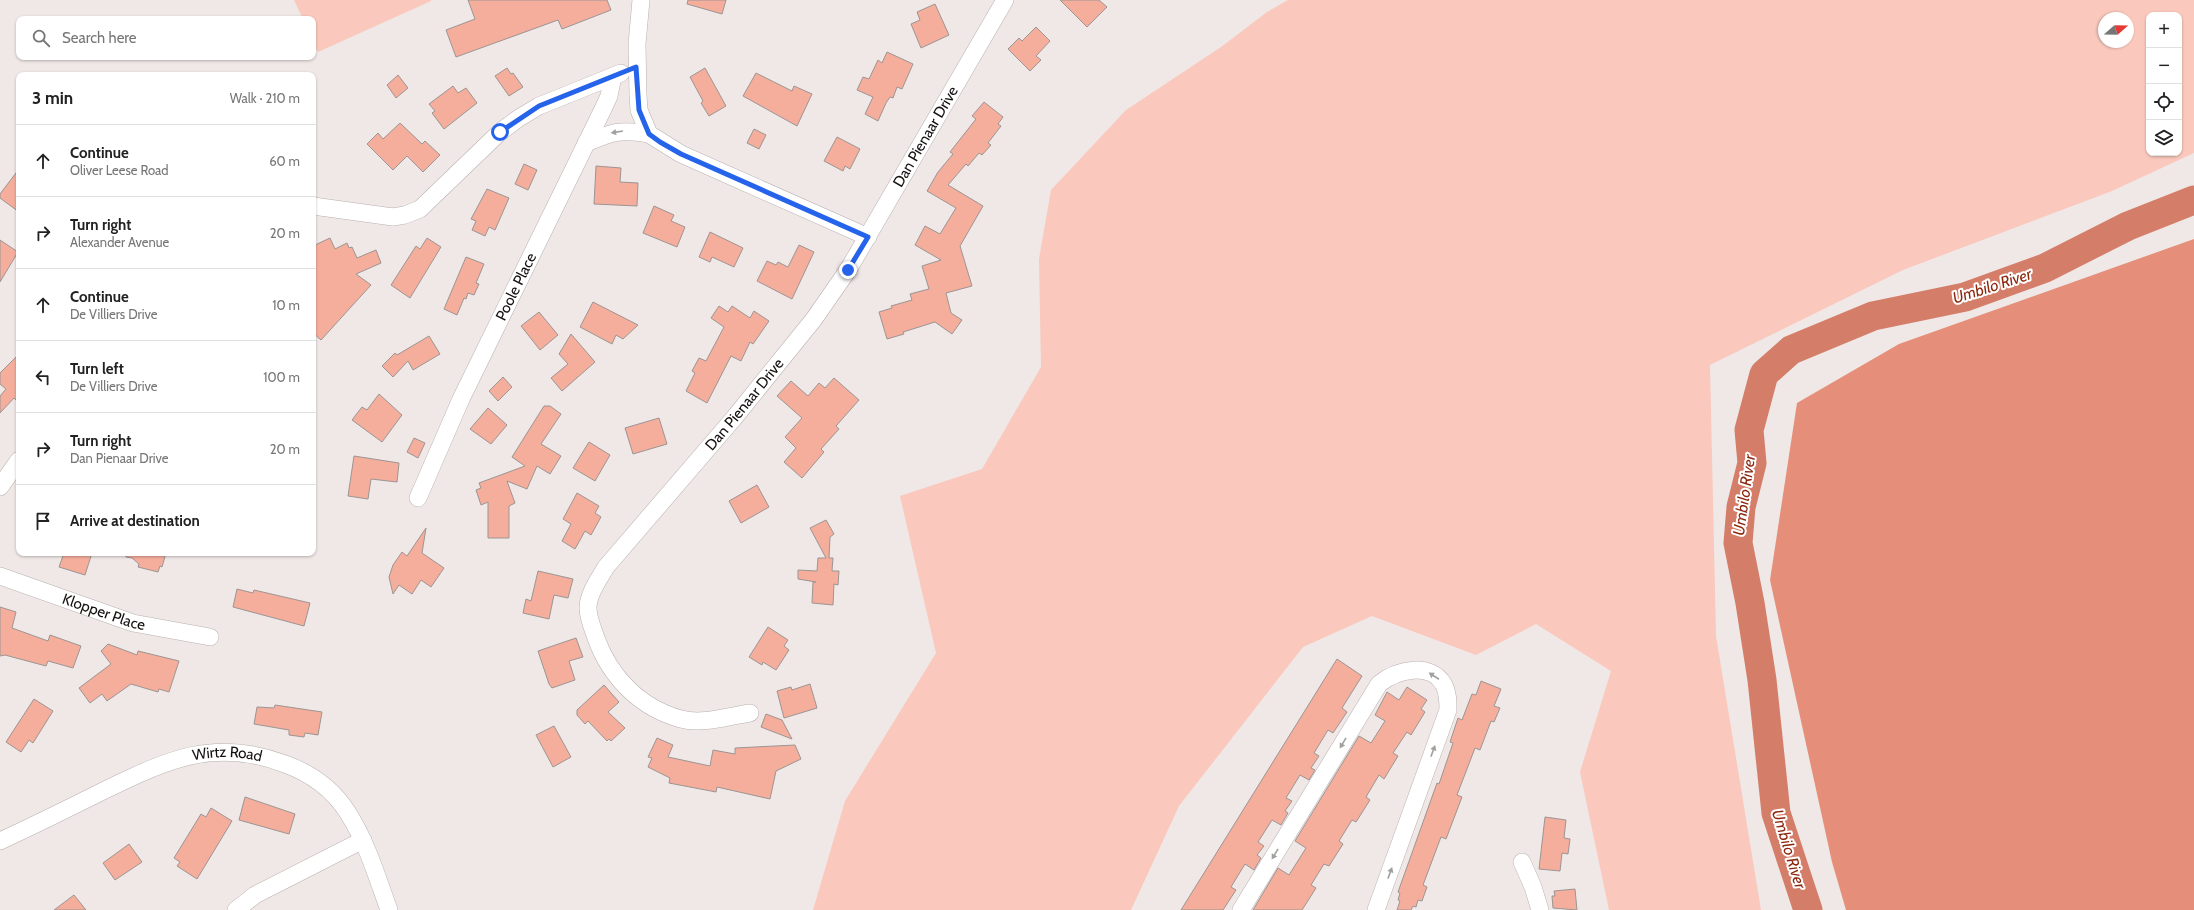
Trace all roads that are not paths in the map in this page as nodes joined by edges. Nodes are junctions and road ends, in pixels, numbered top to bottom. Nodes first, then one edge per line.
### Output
1 (641, 0) edge
2 (1005, 0) edge
3 (636, 67) junction
4 (613, 76) junction
5 (649, 134) junction
6 (586, 143) junction
7 (316, 206) edge
8 (868, 237) junction
9 (16, 464) edge
10 (0, 487) edge
11 (418, 498) dead end
12 (0, 576) edge
13 (210, 637) dead end
14 (750, 713) dead end
15 (363, 840) junction
16 (0, 841) edge
17 (1522, 862) dead end
18 (236, 910) edge
19 (389, 910) edge
20 (1241, 910) edge
21 (1376, 910) edge
22 (1540, 910) edge

1 - 3 street
2 - 8 street, Dan Pienaar Drive
3 - 4 street
3 - 5 street
4 - 6 street, Poole Place
4 - 7 street
5 -> 6 street
5 - 8 street
6 - 11 street, Poole Place
8 - 14 street, Dan Pienaar Drive
9 - 10 street
12 - 13 street, Klopper Place
15 - 16 street, Wirtz Road
15 - 18 street
15 - 19 street, Wirtz Road
17 - 22 street
21 -> 20 street

